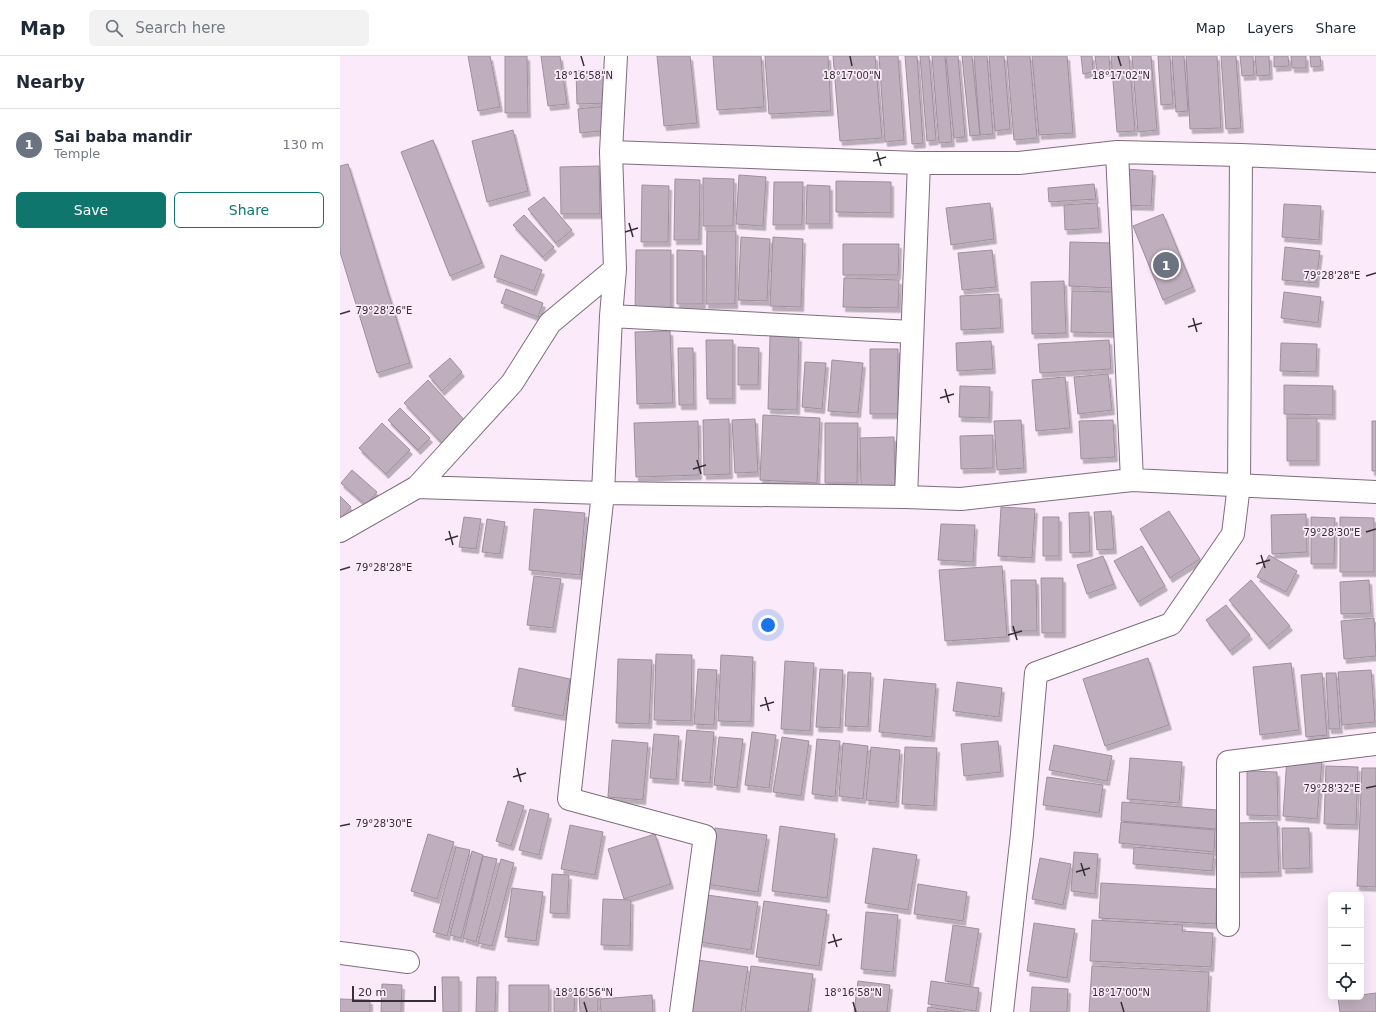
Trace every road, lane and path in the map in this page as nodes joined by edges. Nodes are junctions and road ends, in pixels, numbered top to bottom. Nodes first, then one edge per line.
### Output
1 (616, 56) edge
2 (611, 152) junction
3 (1117, 152) junction
4 (1241, 155) junction
5 (1376, 161) edge
6 (919, 163) junction
7 (615, 269) junction
8 (611, 316) junction
9 (912, 332) junction
10 (1132, 480) junction
11 (1239, 485) junction
12 (417, 486) junction
13 (1376, 492) edge
14 (603, 493) junction
15 (906, 497) junction
16 (340, 531) edge
17 (1376, 744) edge
18 (1228, 925) dead end
19 (340, 952) edge
20 (408, 962) dead end
21 (681, 1012) edge
22 (1002, 1012) edge

1 - 2 street
2 - 6 street
2 - 7 street
3 - 4 street
3 - 6 street
3 - 10 street
4 - 5 street
4 - 11 street
6 - 9 street
7 - 8 street
7 - 12 street
8 - 9 street
8 - 14 street
9 - 15 street
10 - 11 street
10 - 15 street
11 - 13 street
11 - 22 street
12 - 14 street
12 - 16 street
14 - 15 street
14 - 21 street
17 - 18 street
19 - 20 street

